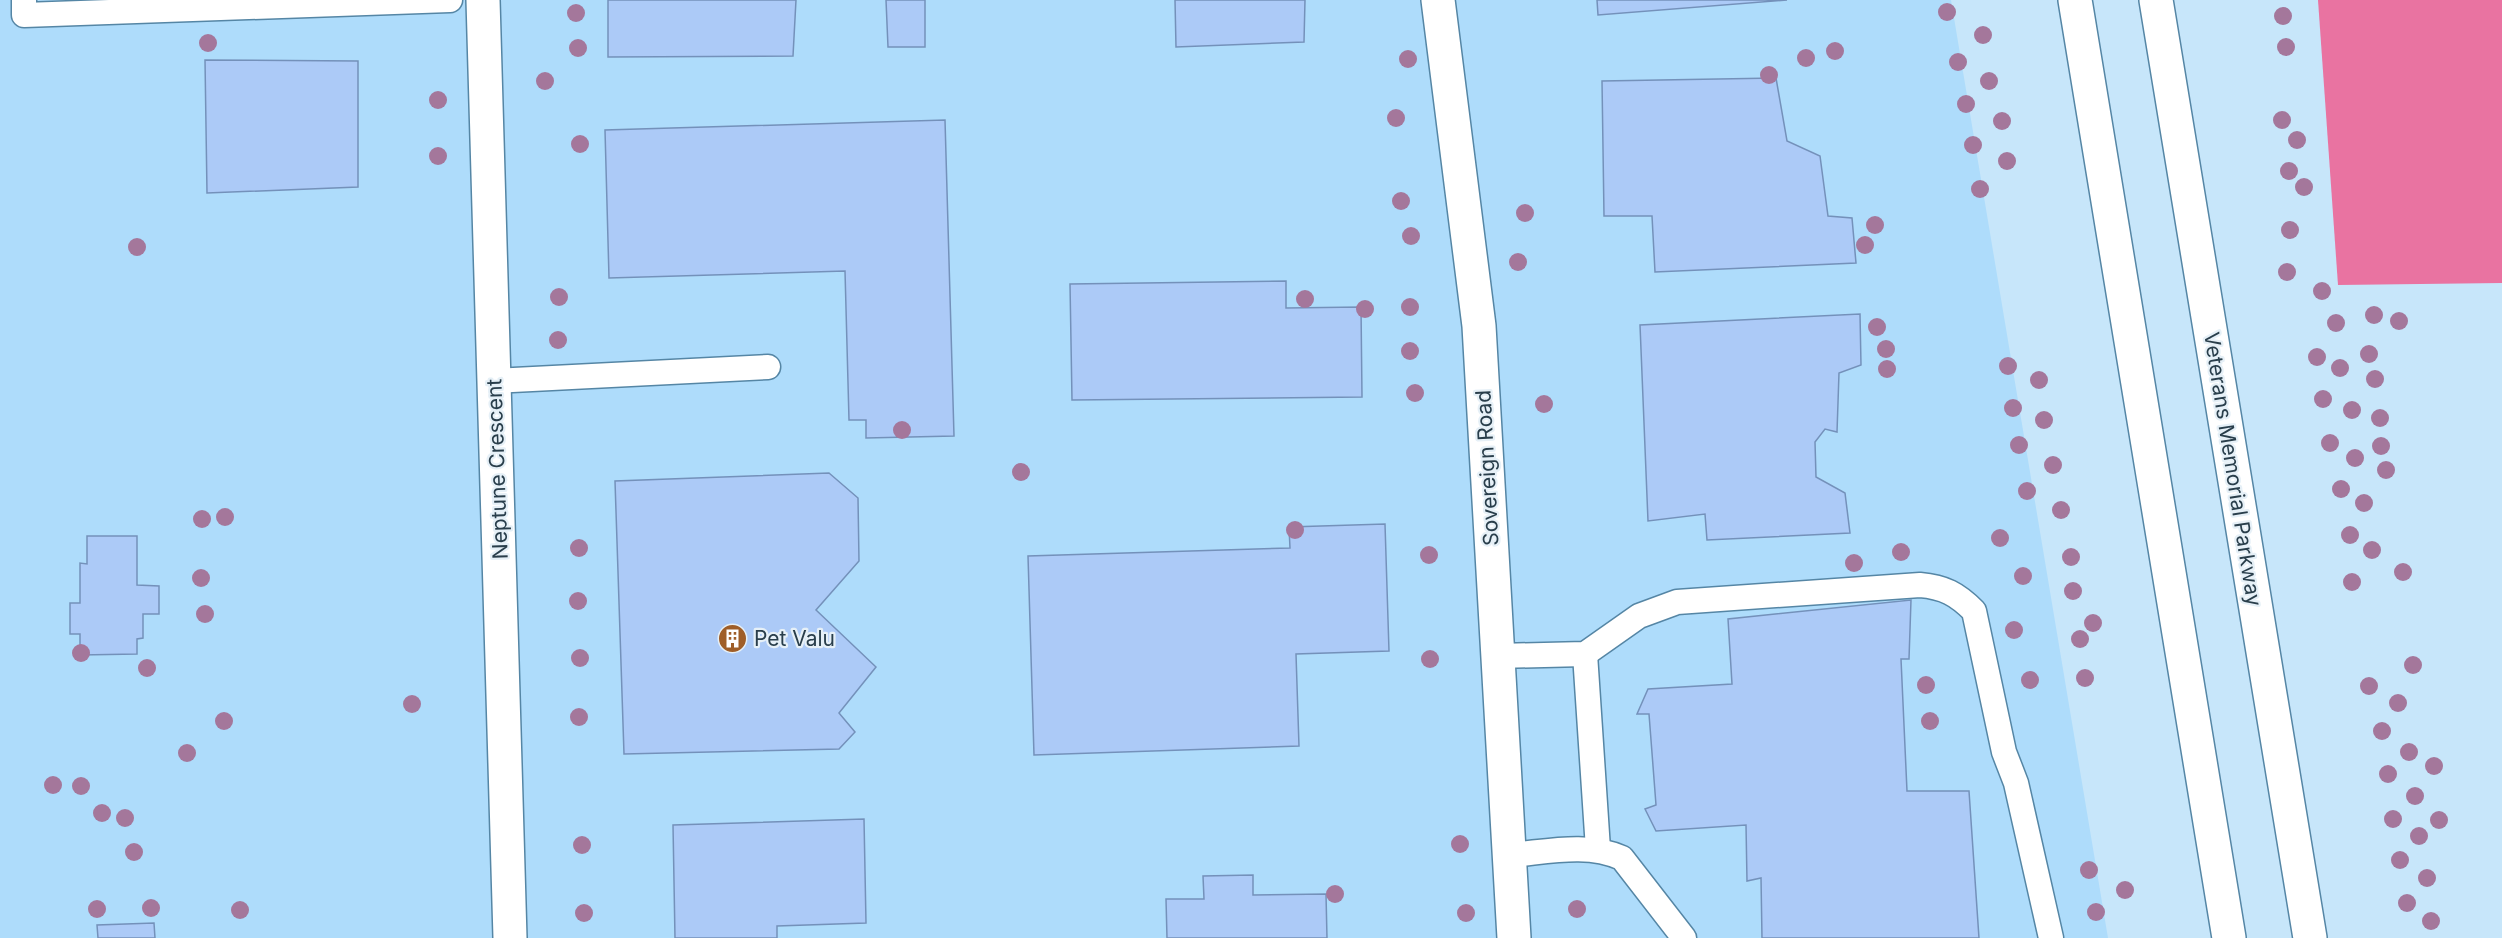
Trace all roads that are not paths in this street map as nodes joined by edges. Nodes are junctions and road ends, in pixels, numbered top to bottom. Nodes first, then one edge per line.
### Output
1 (24, 0) edge
2 (450, 0) edge
3 (483, 0) edge
4 (1438, 0) edge
5 (2075, 0) edge
6 (2156, 0) edge
7 (768, 366) dead end
8 (494, 381) junction
9 (1585, 654) junction
10 (1498, 656) junction
11 (1598, 849) junction
12 (1509, 855) junction
13 (510, 938) edge
14 (1514, 938) edge
15 (1684, 938) edge
16 (2051, 938) edge
17 (2229, 938) edge
18 (2310, 938) edge

1 - 2 lane
3 - 8 main road, Neptune Crescent
4 - 10 main road, Sovereign Road
5 - 17 main road
6 - 18 main road, Veterans Memorial Parkway
7 - 8 lane
8 - 13 main road, Neptune Crescent
9 - 10 lane
9 - 11 lane
9 - 16 lane
10 - 12 main road, Sovereign Road
11 - 12 lane
11 - 15 lane
12 - 14 main road, Sovereign Road

